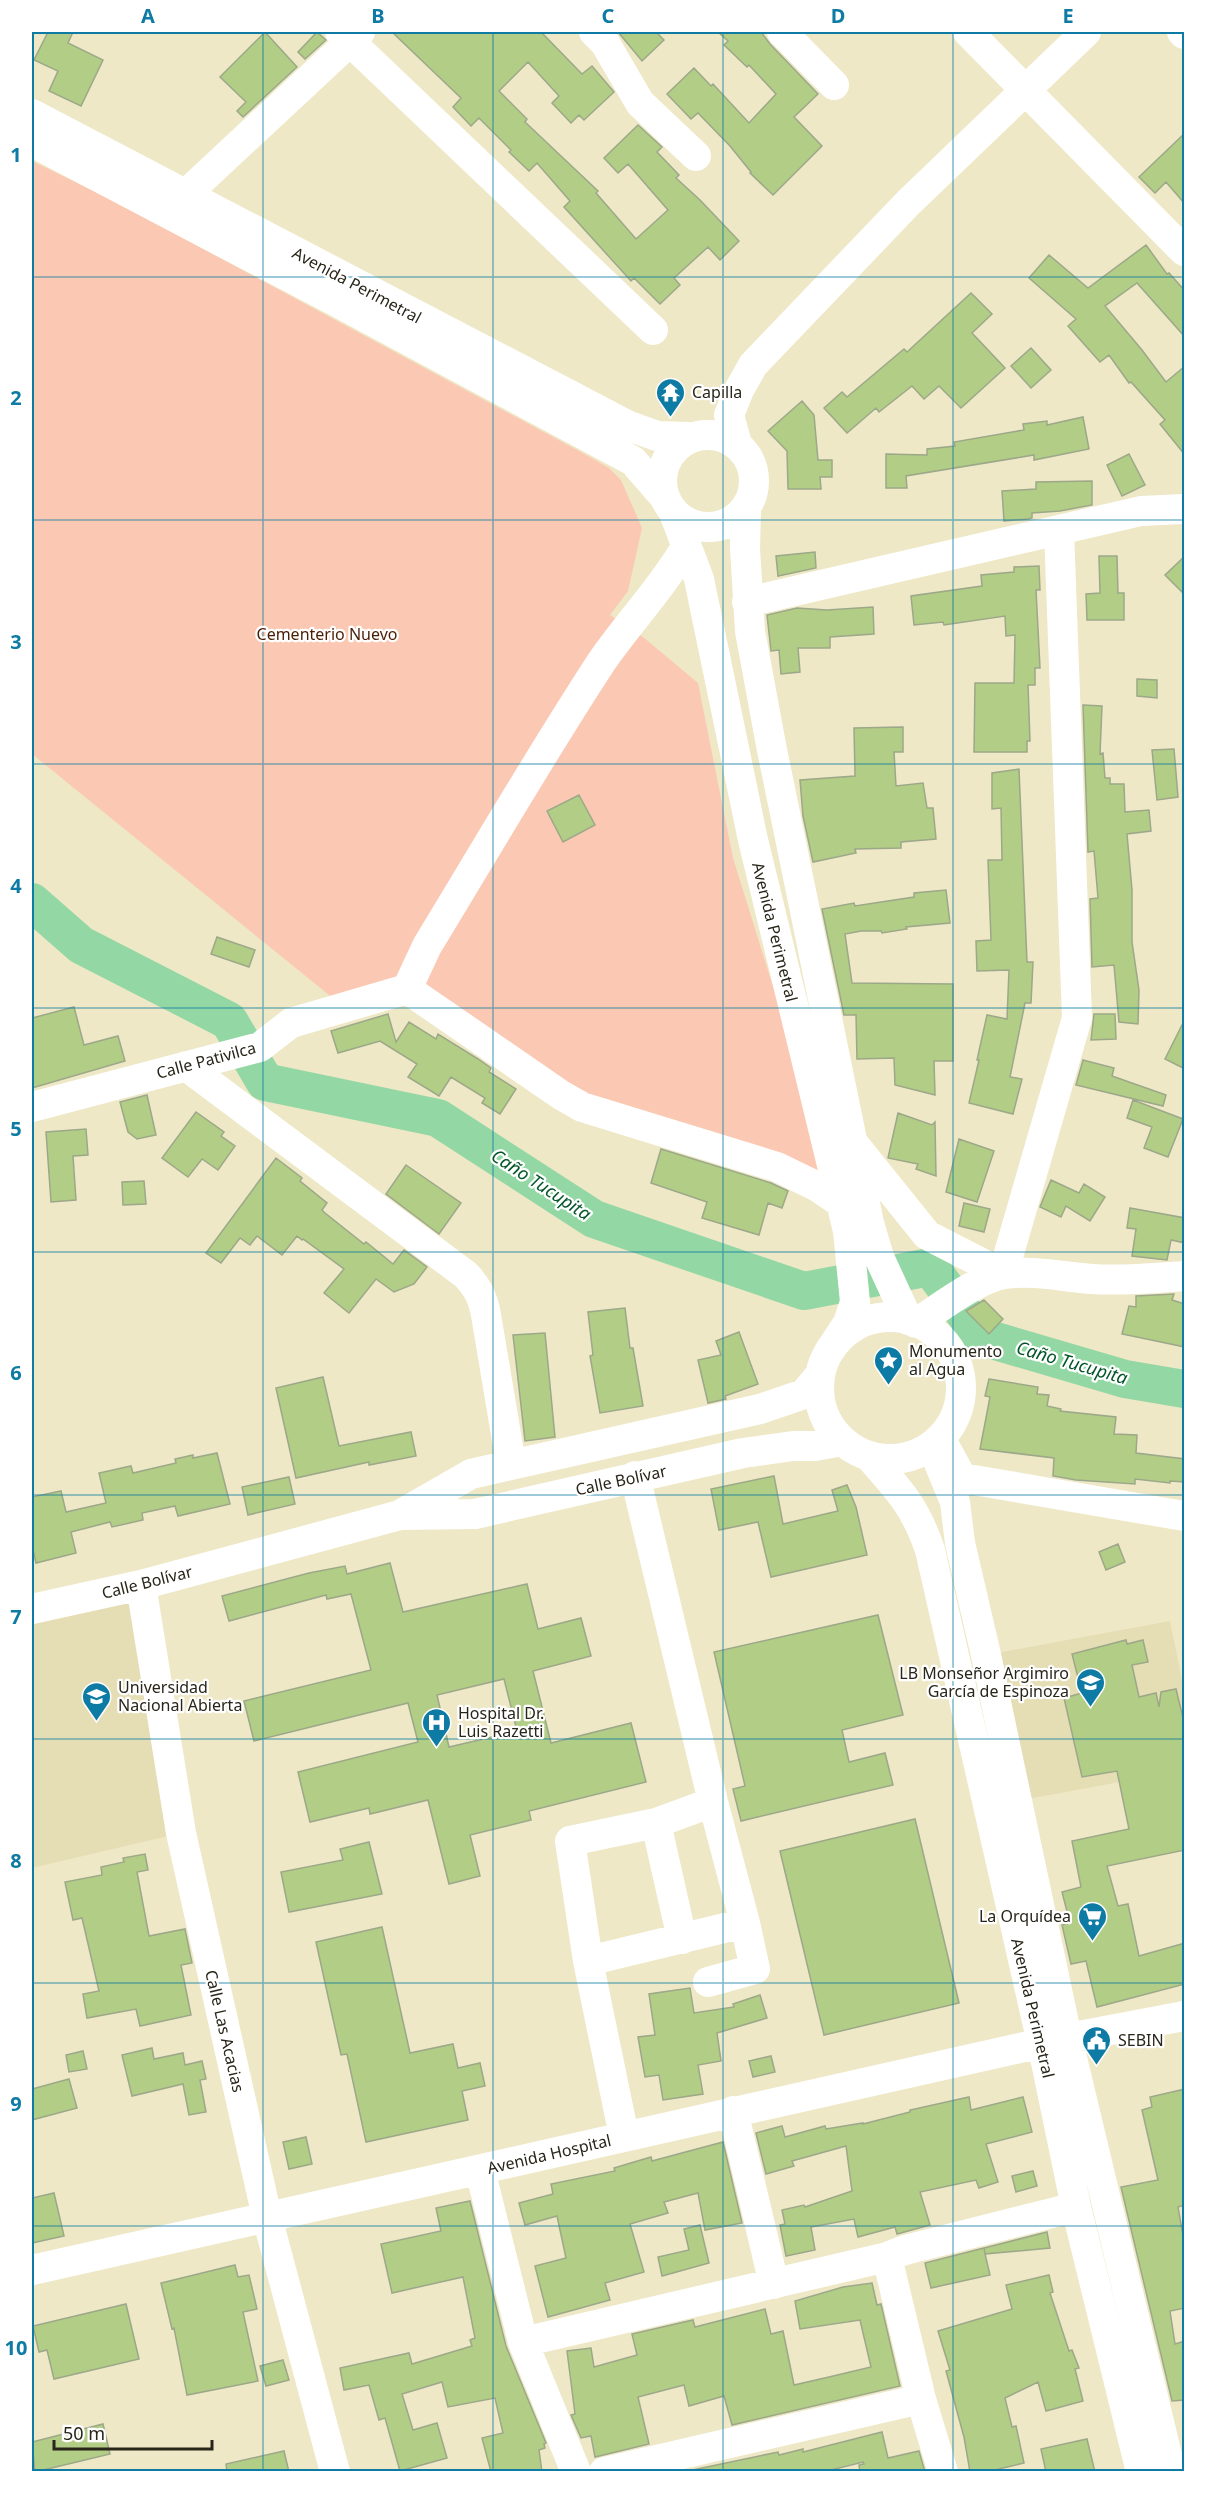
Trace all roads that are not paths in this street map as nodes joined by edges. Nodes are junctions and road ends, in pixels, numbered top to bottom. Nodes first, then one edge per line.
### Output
1 (594, 32) edge
2 (782, 32) edge
3 (968, 32) edge
4 (1086, 32) edge
5 (350, 35) edge
6 (834, 85) dead end
7 (1025, 90) junction
8 (32, 114) edge
9 (32, 142) edge
10 (696, 156) dead end
11 (185, 195) junction
12 (1185, 251) edge
13 (653, 330) dead end
14 (689, 437) junction
15 (737, 444) junction
16 (670, 506) junction
17 (746, 509) junction
18 (1185, 509) edge
19 (1059, 531) junction
20 (686, 547) junction
21 (747, 602) junction
22 (407, 989) junction
23 (186, 1066) junction
24 (32, 1107) edge
25 (853, 1143) junction
26 (840, 1202) junction
27 (865, 1257) junction
28 (1003, 1274) junction
29 (1185, 1276) edge
30 (912, 1321) junction
31 (826, 1362) junction
32 (842, 1441) junction
33 (936, 1443) junction
34 (869, 1456) junction
35 (511, 1464) junction
36 (635, 1476) junction
37 (400, 1515) junction
38 (1185, 1516) edge
39 (141, 1585) junction
40 (32, 1609) edge
41 (713, 1802) junction
42 (656, 1823) junction
43 (745, 1923) junction
44 (682, 1939) junction
45 (588, 1961) junction
46 (708, 1982) dead end
47 (1185, 2016) edge
48 (1054, 2040) junction
49 (733, 2111) junction
50 (624, 2136) junction
51 (480, 2170) junction
52 (1076, 2207) junction
53 (267, 2217) junction
54 (887, 2257) junction
55 (32, 2270) edge
56 (774, 2284) junction
57 (523, 2342) junction
58 (921, 2399) junction
59 (335, 2472) edge
60 (576, 2472) edge
61 (604, 2472) edge
62 (943, 2472) edge
63 (1141, 2472) edge
64 (1171, 2472) edge

1 - 10 street
2 - 6 street
3 - 7 street
4 - 7 street
5 - 11 street
5 - 13 street
7 - 12 street
7 - 15 street
8 - 11 street, Avenida Perimetral
9 - 16 street, Avenida Perimetral
11 - 14 street, Avenida Perimetral
14 - 15 street
14 - 16 street
15 - 17 street
16 - 17 street
16 - 20 street, Avenida Perimetral
17 - 21 street, Avenida Perimetral
18 - 19 street
19 - 21 street
19 - 28 street
20 - 22 street
20 - 26 street, Avenida Perimetral
21 - 25 street, Avenida Perimetral
22 - 23 street, Calle Pativilca
22 - 26 street
23 - 24 street, Calle Pativilca
23 - 35 street
25 - 27 street, Avenida Perimetral
25 - 28 street
26 - 27 street, Avenida Perimetral
27 - 30 street, Avenida Perimetral
27 - 31 street, Avenida Perimetral
28 - 29 street
28 - 30 street
30 - 31 street
30 - 33 street
31 - 32 street
31 - 35 street, Calle Bolívar
32 - 34 street
32 - 36 street, Calle Bolívar
33 - 34 street
33 - 38 street
33 - 48 street, Avenida Perimetral
34 - 48 street, Avenida Perimetral
35 - 37 street, Calle Bolívar
36 - 37 street, Calle Bolívar
36 - 41 street
37 - 39 street, Calle Bolívar
39 - 40 street, Calle Bolívar
39 - 53 street, Calle Las Acacias
41 - 42 street
41 - 43 street
42 - 44 street
42 - 45 street
43 - 44 street
43 - 46 street
44 - 45 street
45 - 50 street
47 - 48 street, Avenida Hospital
48 - 49 street, Avenida Hospital
48 - 52 street, Avenida Perimetral
48 - 64 street, Avenida Perimetral
49 - 50 street, Avenida Hospital
49 - 56 street
50 - 51 street, Avenida Hospital
51 - 53 street, Avenida Hospital
51 - 57 street
52 - 54 street
52 - 63 street, Avenida Perimetral
53 - 55 street, Avenida Hospital
53 - 59 street, Calle Las Acacias
54 - 56 street
54 - 58 street
56 - 57 street
57 - 60 street
58 - 61 street
58 - 62 street

